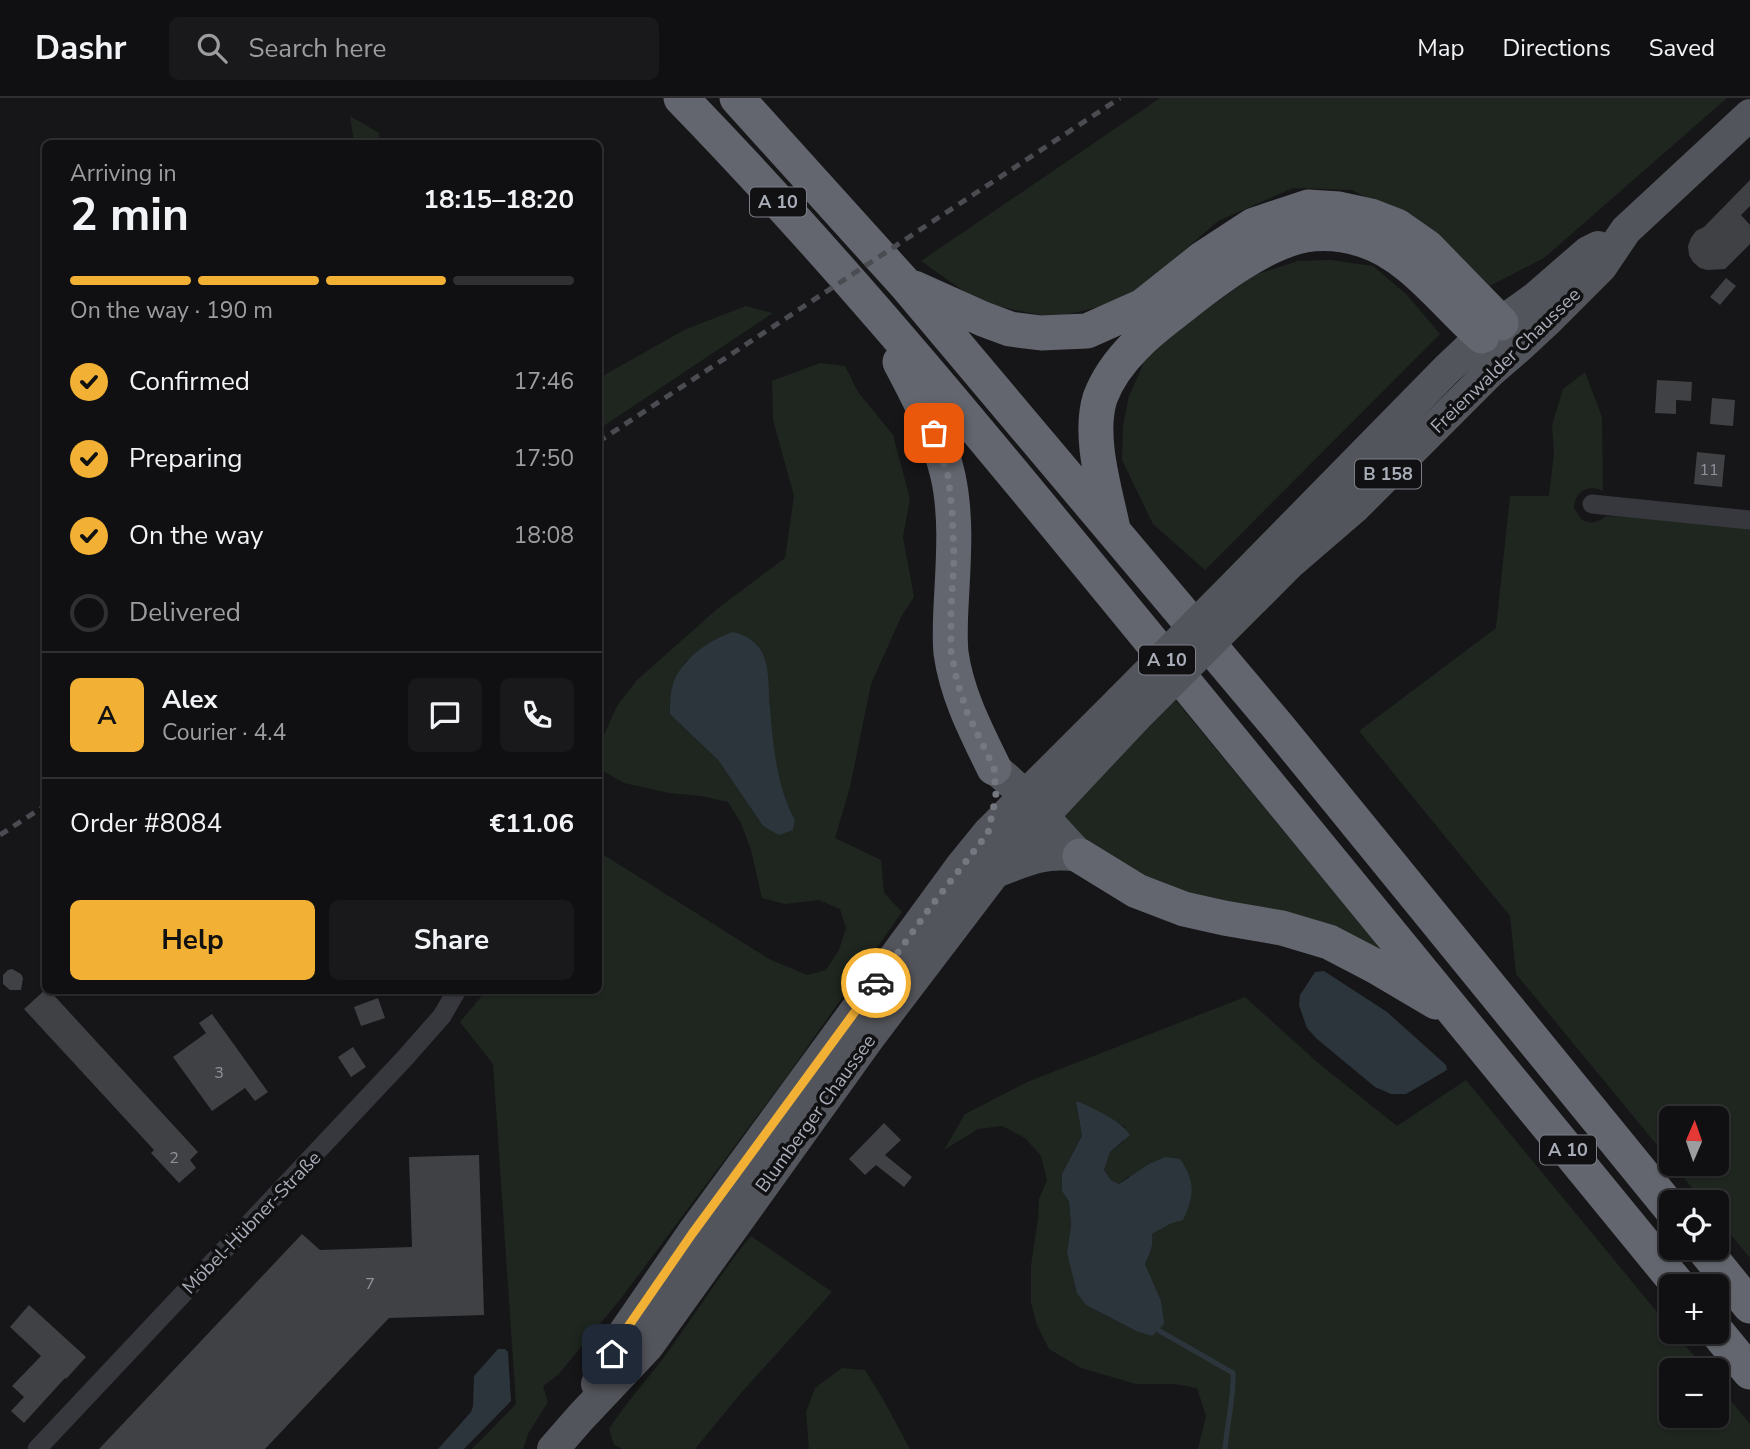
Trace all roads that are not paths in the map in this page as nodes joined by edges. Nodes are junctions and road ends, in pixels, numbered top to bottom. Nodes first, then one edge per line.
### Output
1 (681, 98) edge
2 (737, 98) edge
3 (1750, 115) edge
4 (906, 285) junction
5 (874, 309) junction
6 (1501, 342) junction
7 (1592, 504) dead end
8 (1750, 520) edge
9 (1114, 532) junction
10 (1128, 709) joint
11 (994, 768) junction
12 (1034, 806) junction
13 (988, 833) junction
14 (1080, 856) junction
15 (995, 872) junction
16 (455, 994) edge
17 (1457, 1014) junction
18 (1659, 1194) edge
19 (1713, 1260) edge
20 (1669, 1274) edge
21 (1750, 1306) edge
22 (1727, 1344) edge
23 (1750, 1372) edge
24 (580, 1417) junction
25 (37, 1449) edge
26 (553, 1449) edge

1 - 5 highway, A 10
2 - 4 highway, A 10
3 - 6 main road, Freienwalder Chaussee / B 158
4 - 6 highway
4 - 9 highway, A 10
5 - 11 highway
5 - 17 highway, A 10
6 - 9 highway
6 - 10 main road, Freienwalder Chaussee / B 158, bridge
7 - 8 street
9 - 18 highway, A 10
10 - 12 main road, Blumberger Chaussee / B 158
11 - 12 main road
11 - 13 main road
12 - 13 main road, Blumberger Chaussee / B 158
12 - 14 main road
12 - 15 main road, Blumberger Chaussee / B 158
13 - 24 main road, Blumberger Chaussee / B 158
14 - 15 main road
14 - 17 highway
15 - 24 main road, Blumberger Chaussee / B 158
16 - 25 street, Möbel-Hübner-Straße
17 - 20 highway, A 10
19 - 21 highway
22 - 23 highway
24 - 26 main road, Blumberger Chaussee / B 158

